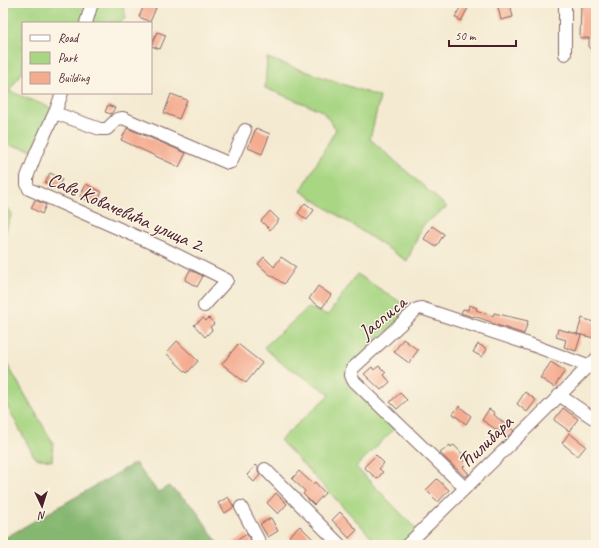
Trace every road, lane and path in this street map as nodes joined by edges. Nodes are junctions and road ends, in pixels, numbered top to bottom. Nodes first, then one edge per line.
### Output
1 (92, 3) edge
2 (565, 3) edge
3 (86, 22) edge
4 (565, 54) dead end
5 (62, 94) edge
6 (55, 113) junction
7 (245, 130) dead end
8 (204, 306) dead end
9 (592, 363) edge
10 (559, 396) junction
11 (596, 420) edge
12 (265, 469) dead end
13 (465, 488) junction
14 (241, 507) dead end
15 (261, 545) edge
16 (340, 545) edge
17 (407, 545) edge

1 - 3 street
2 - 4 street
5 - 6 street, Саве Ковачевића улица 2.
6 - 7 street
6 - 8 street, Саве Ковачевића улица 2.
9 - 10 street, Ћилибара
9 - 13 street, Јасписа
10 - 11 street
10 - 13 street, Ћилибара
12 - 16 street
13 - 17 street, Ћилибара
14 - 15 street

